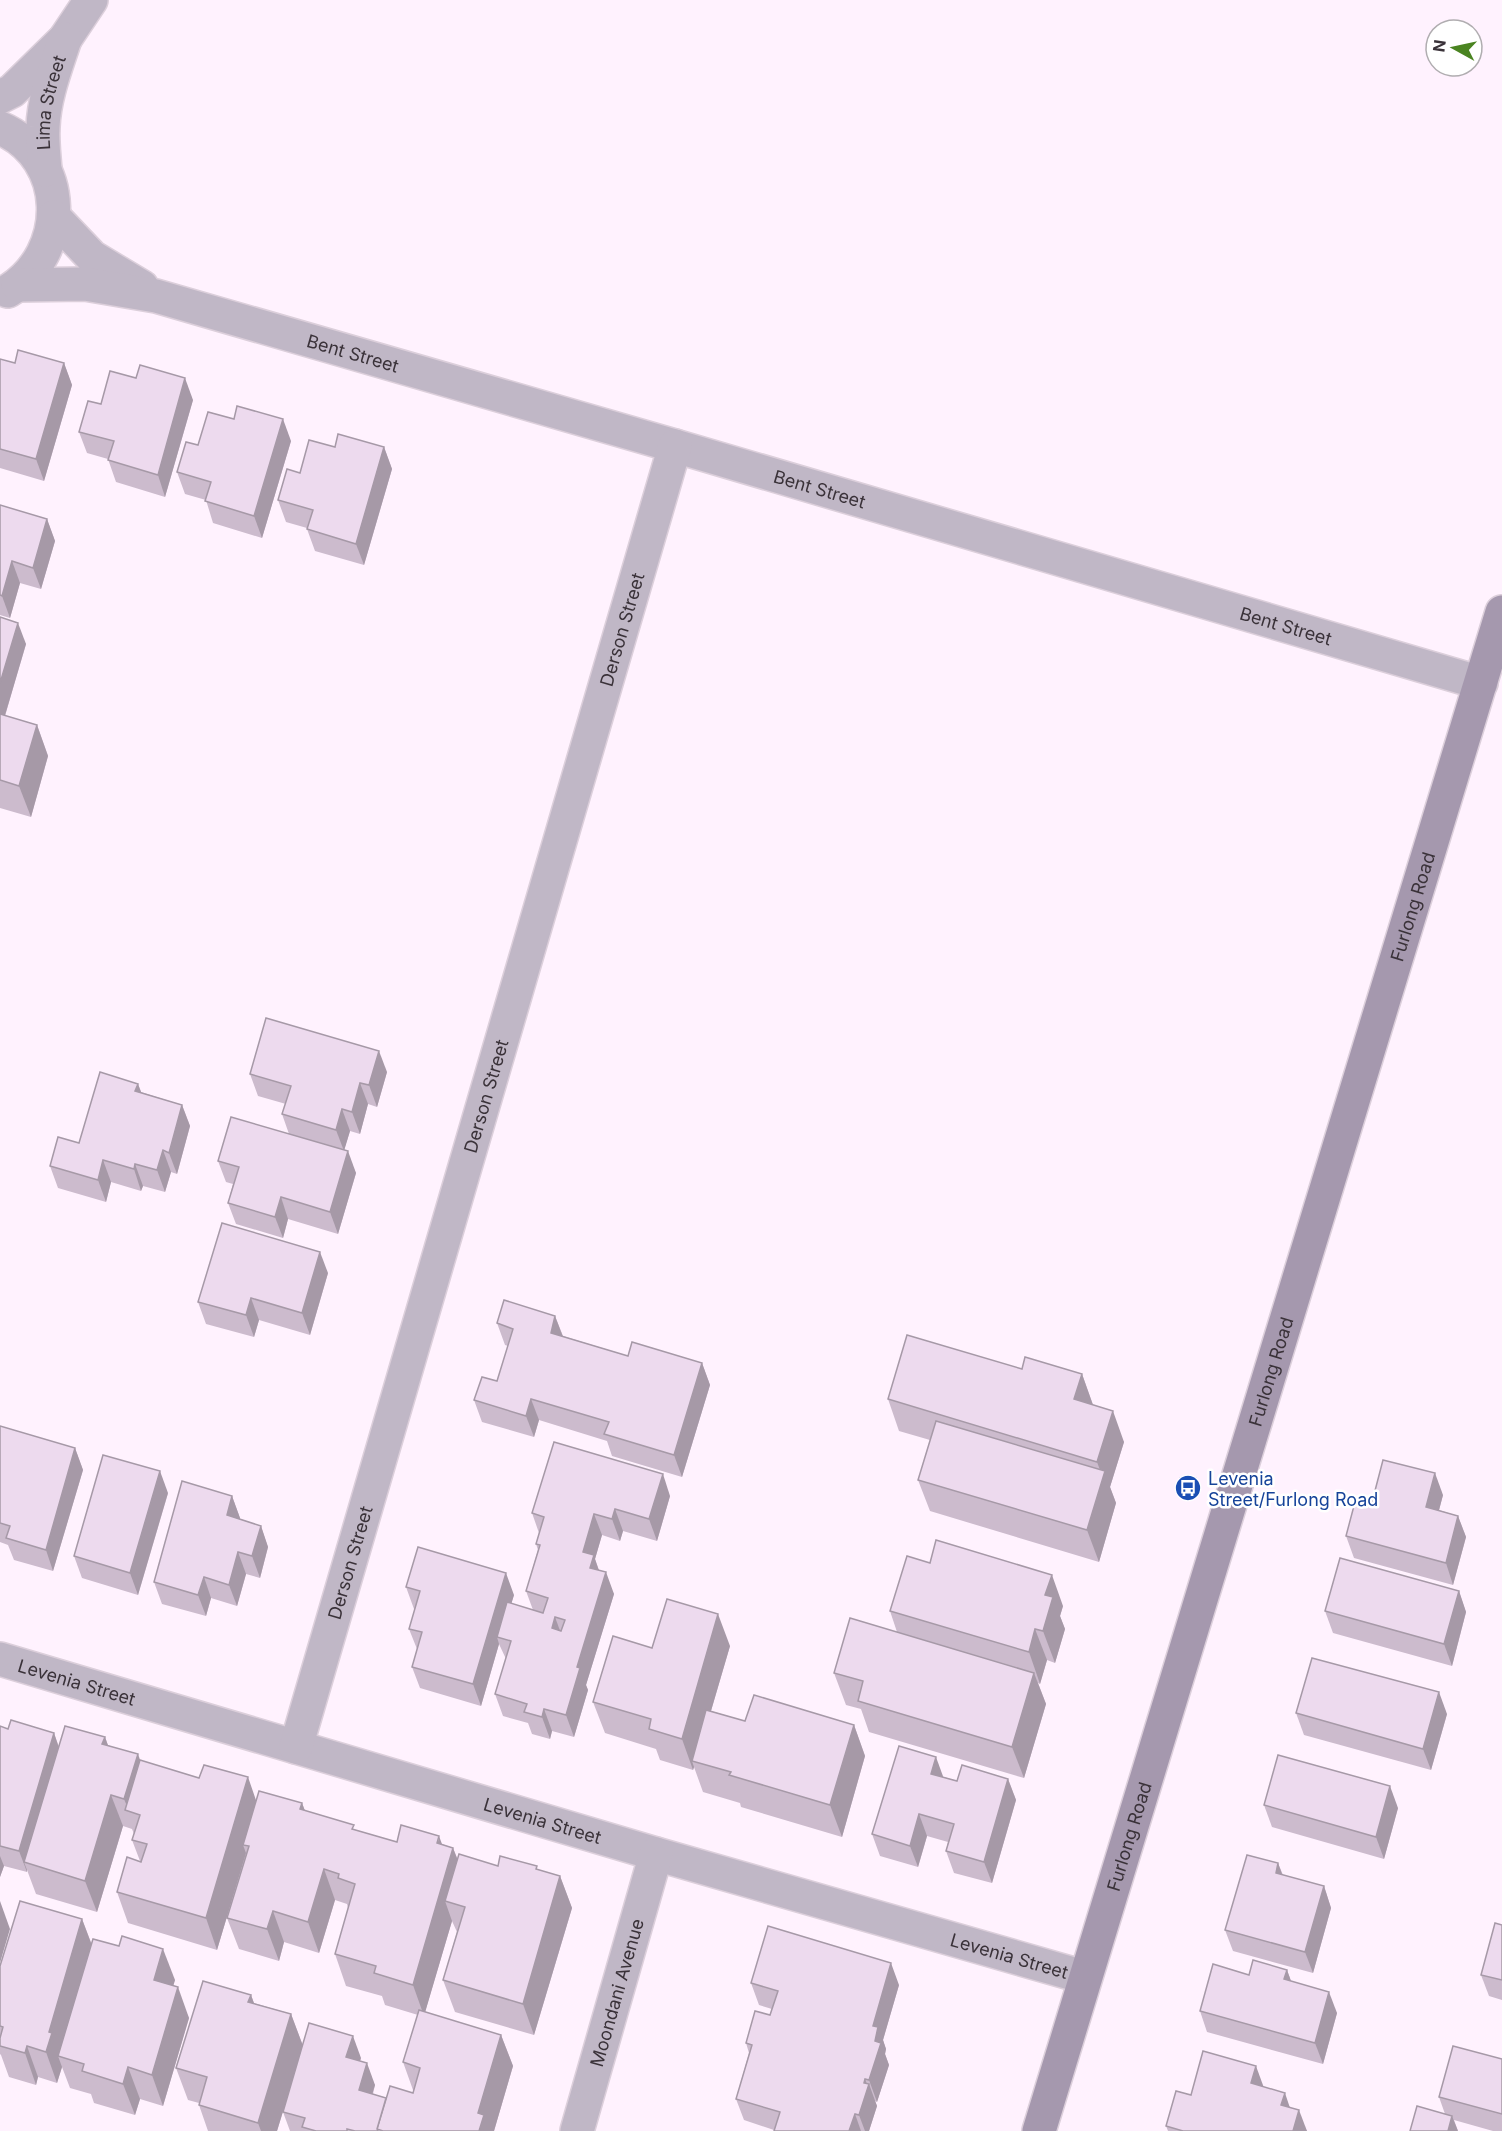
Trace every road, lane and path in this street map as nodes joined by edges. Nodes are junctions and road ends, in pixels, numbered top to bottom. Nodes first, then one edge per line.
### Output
1 (91, 0) edge
2 (65, 39) junction
3 (0, 97) edge
4 (0, 128) edge
5 (45, 171) junction
6 (54, 218) junction
7 (9, 290) edge
8 (156, 296) junction
9 (675, 446) junction
10 (1502, 612) edge
11 (1480, 683) junction
12 (0, 1659) edge
13 (296, 1747) junction
14 (656, 1854) junction
15 (1084, 1977) junction
16 (577, 2131) edge
17 (1039, 2131) edge

1 - 2 street, Lima Street
2 - 3 street, Lima Street
2 - 5 street, Lima Street
4 - 5 street
5 - 6 street
6 - 7 street
6 - 8 street, Bent Street
7 - 8 street, Bent Street
8 - 9 street, Bent Street
9 - 11 street, Bent Street
9 - 13 street, Derson Street
10 - 11 main road, Furlong Road
11 - 15 main road, Furlong Road
12 - 13 street, Levenia Street
13 - 14 street, Levenia Street
14 - 15 street, Levenia Street
14 - 16 street, Moondani Avenue
15 - 17 main road, Furlong Road

